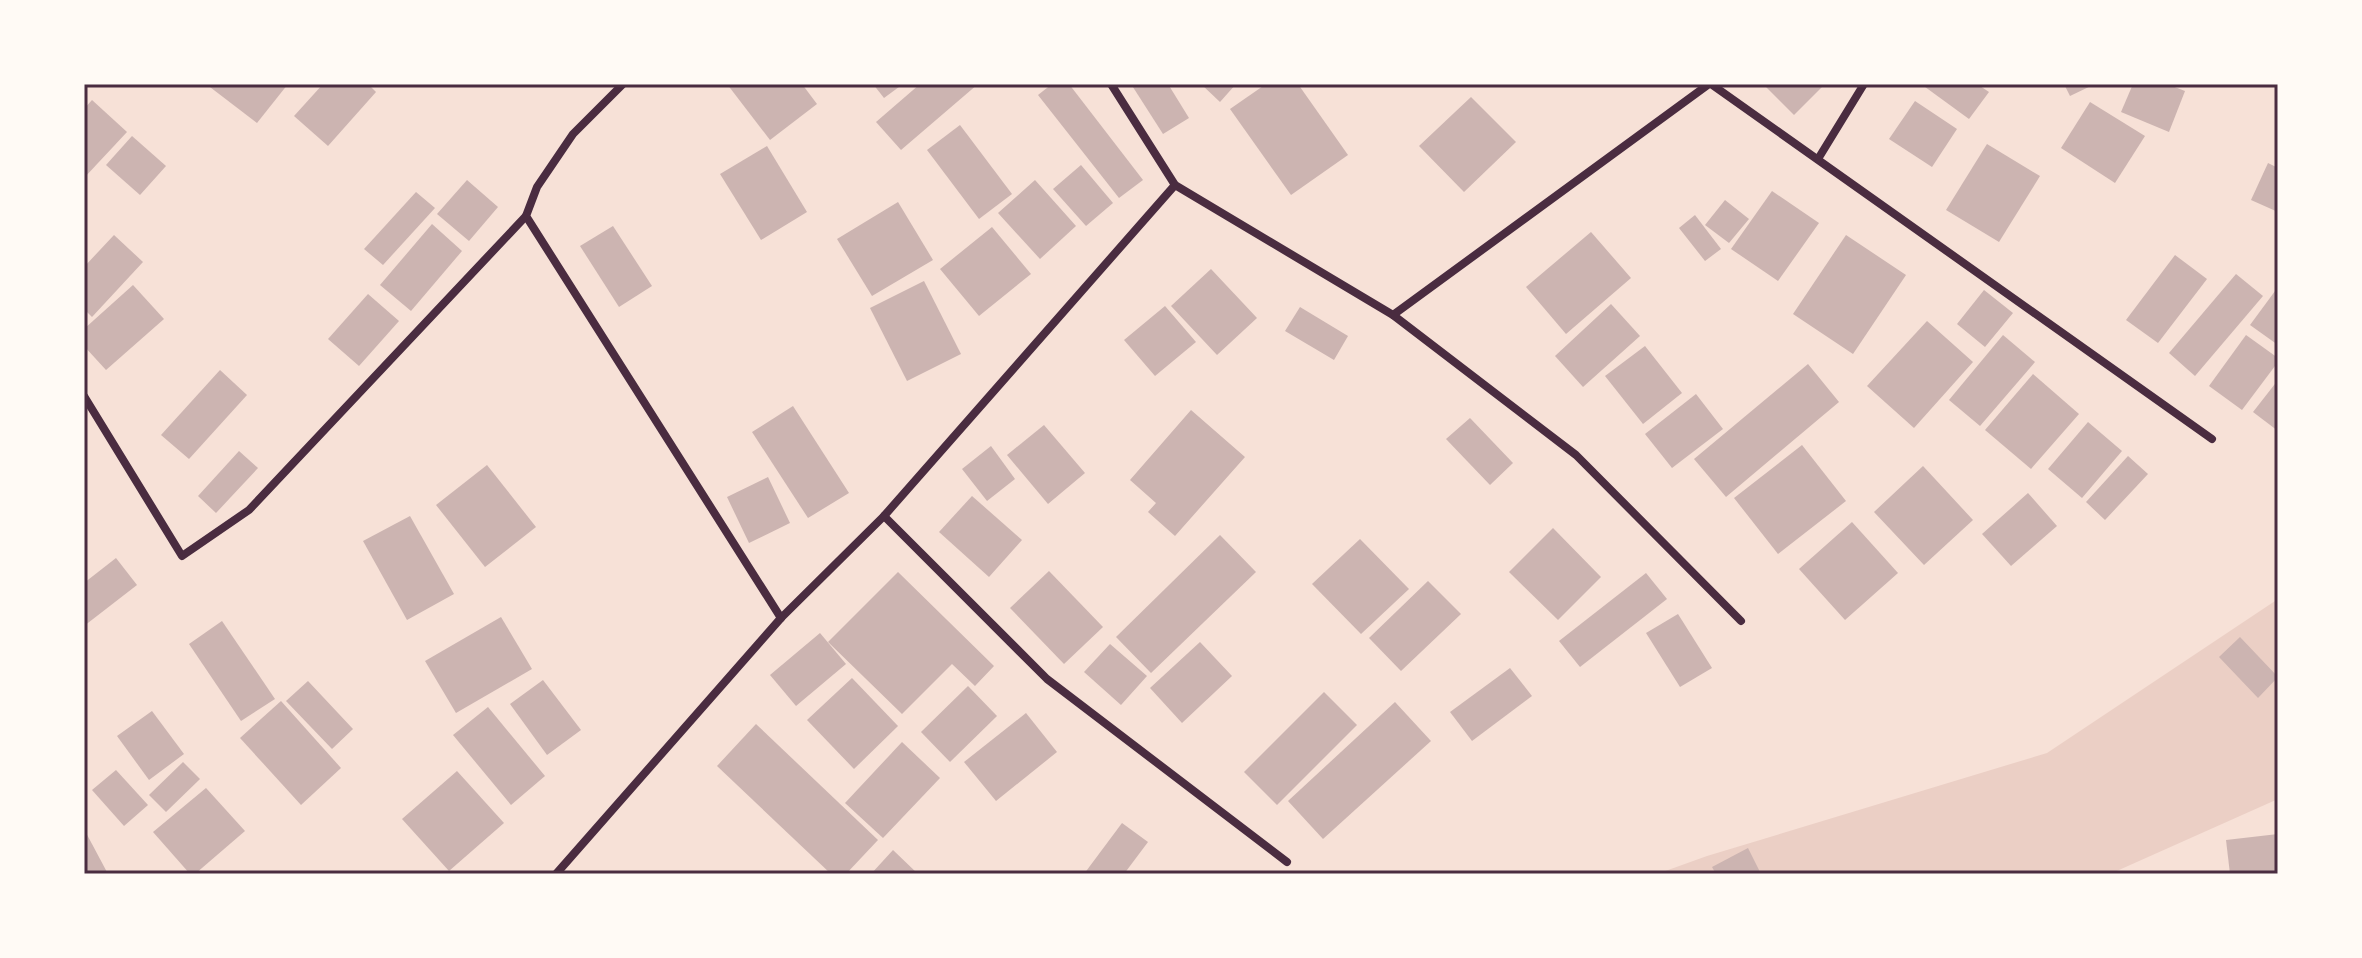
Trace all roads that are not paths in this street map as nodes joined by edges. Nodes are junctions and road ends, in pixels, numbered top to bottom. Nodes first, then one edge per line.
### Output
1 (623, 84) edge
2 (1111, 84) edge
3 (1710, 84) edge
4 (1864, 84) edge
5 (1818, 159) junction
6 (1175, 185) junction
7 (526, 216) junction
8 (1393, 315) junction
9 (84, 396) edge
10 (2212, 439) dead end
11 (884, 516) junction
12 (781, 618) junction
13 (1741, 621) dead end
14 (1287, 862) dead end
15 (556, 874) edge

1 - 7 street
2 - 6 street
3 - 5 street
3 - 8 street
4 - 5 street
5 - 10 street
6 - 8 street
6 - 11 street
7 - 9 street
7 - 12 street
8 - 13 street
11 - 12 street
11 - 14 street
12 - 15 street

